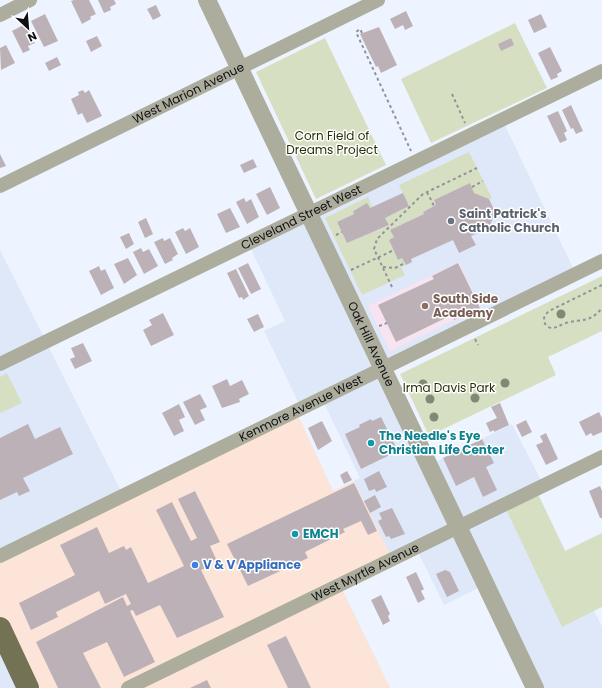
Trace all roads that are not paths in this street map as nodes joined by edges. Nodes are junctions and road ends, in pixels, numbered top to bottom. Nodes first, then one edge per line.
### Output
1 (30, 0) edge
2 (207, 0) edge
3 (378, 0) edge
4 (0, 15) edge
5 (240, 67) junction
6 (602, 71) edge
7 (0, 186) edge
8 (309, 213) junction
9 (602, 261) edge
10 (0, 364) edge
11 (383, 369) junction
12 (602, 457) edge
13 (458, 527) junction
14 (0, 556) edge
15 (0, 628) edge
16 (28, 688) edge
17 (128, 688) edge
18 (535, 688) edge

1 - 4 street
2 - 5 street, Oak Hill Avenue
3 - 5 street, West Marion Avenue
5 - 7 street, West Marion Avenue
5 - 8 street, Oak Hill Avenue
6 - 8 street, Cleveland Street West
8 - 10 street, Cleveland Street West
8 - 11 street, Oak Hill Avenue
9 - 11 street, Kenmore Avenue West
11 - 13 street, Oak Hill Avenue
11 - 14 street, Kenmore Avenue West
12 - 13 street, West Myrtle Avenue
13 - 17 street, West Myrtle Avenue
13 - 18 street, Oak Hill Avenue
15 - 16 main road

